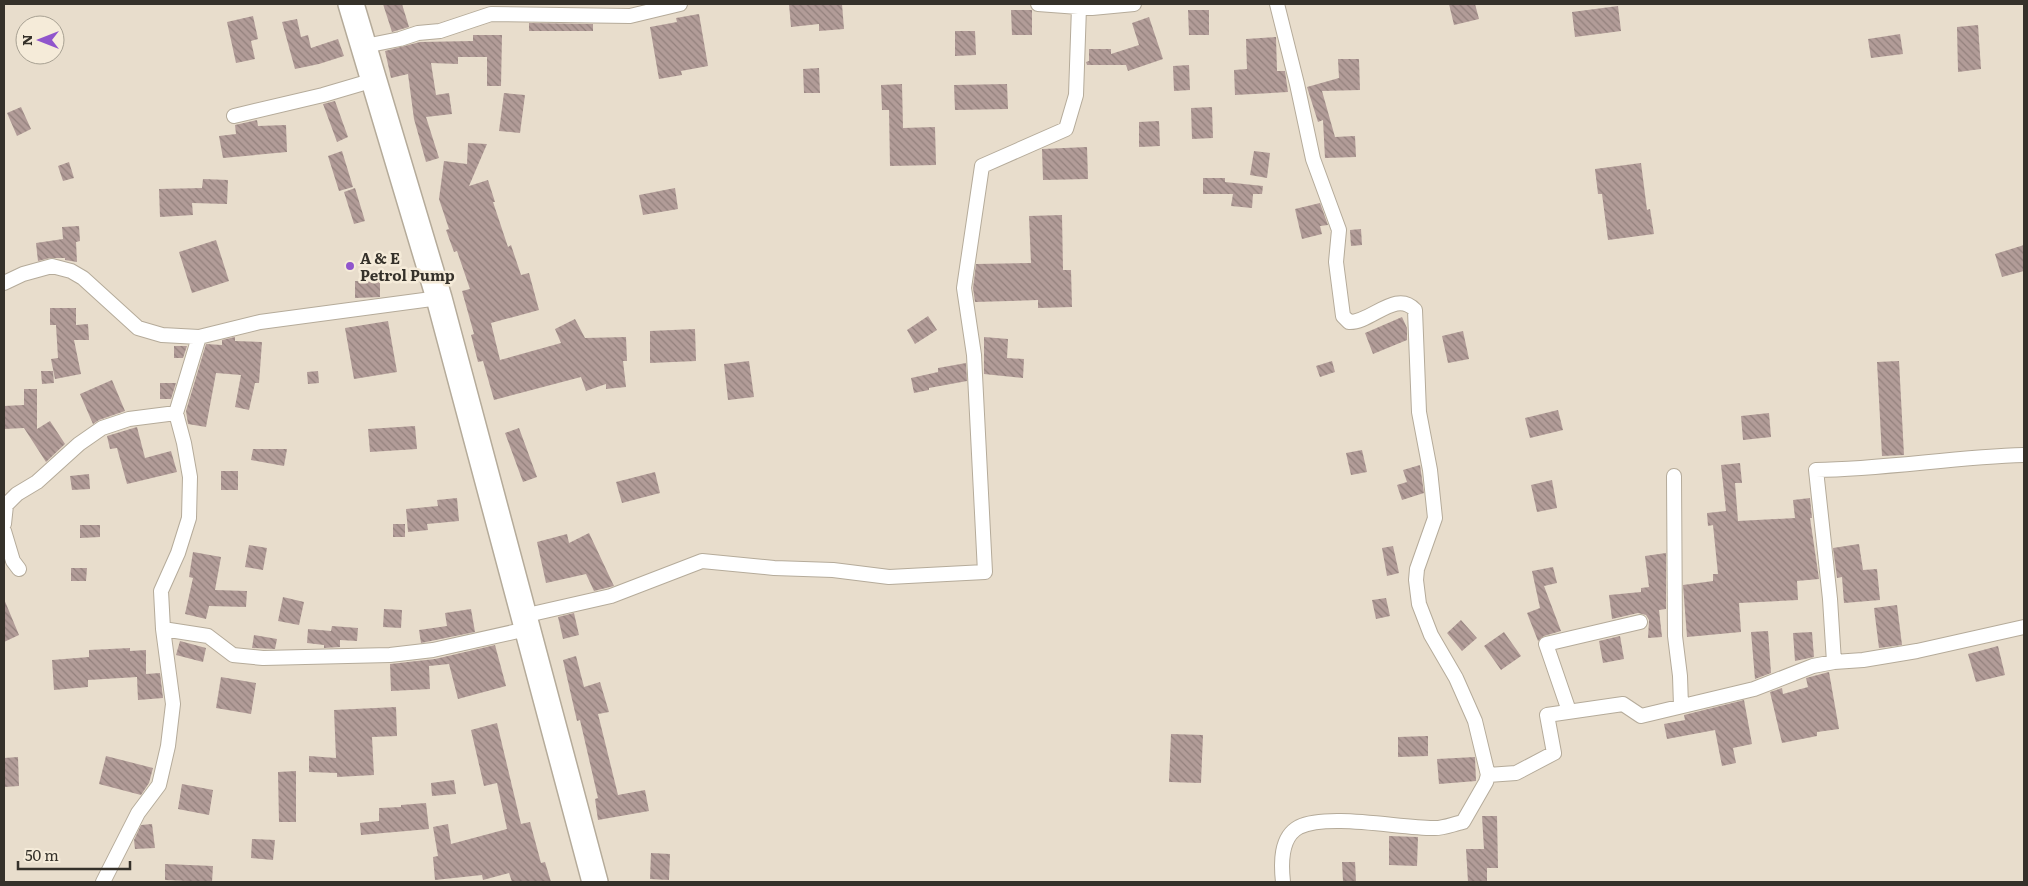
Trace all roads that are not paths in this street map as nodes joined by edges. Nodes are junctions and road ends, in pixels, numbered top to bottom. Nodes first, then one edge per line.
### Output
1 (351, 4) edge
2 (680, 4) edge
3 (1038, 4) edge
4 (1128, 4) edge
5 (1277, 4) edge
6 (1079, 7) junction
7 (365, 46) junction
8 (374, 80) junction
9 (234, 116) dead end
10 (4, 283) edge
11 (438, 298) junction
12 (199, 337) junction
13 (176, 413) junction
14 (2024, 455) edge
15 (1674, 476) dead end
16 (4, 524) edge
17 (4, 531) edge
18 (18, 569) dead end
19 (525, 622) junction
20 (1640, 622) dead end
21 (2024, 627) edge
22 (163, 629) junction
23 (1834, 662) junction
24 (1681, 706) junction
25 (1570, 711) junction
26 (1488, 774) junction
27 (103, 882) edge
28 (595, 882) edge
29 (1284, 882) edge

1 - 7 highway
2 - 7 street
3 - 6 street
4 - 6 street
5 - 26 street
6 - 19 street
7 - 8 highway
8 - 9 street
8 - 11 highway
10 - 12 street
11 - 12 street
11 - 19 highway
12 - 13 street
13 - 16 street
13 - 22 street
14 - 23 street
15 - 24 street
17 - 18 street
19 - 22 street
19 - 28 highway
20 - 25 street
21 - 23 street
22 - 27 street
23 - 24 street
24 - 25 street
25 - 26 street
26 - 29 street

